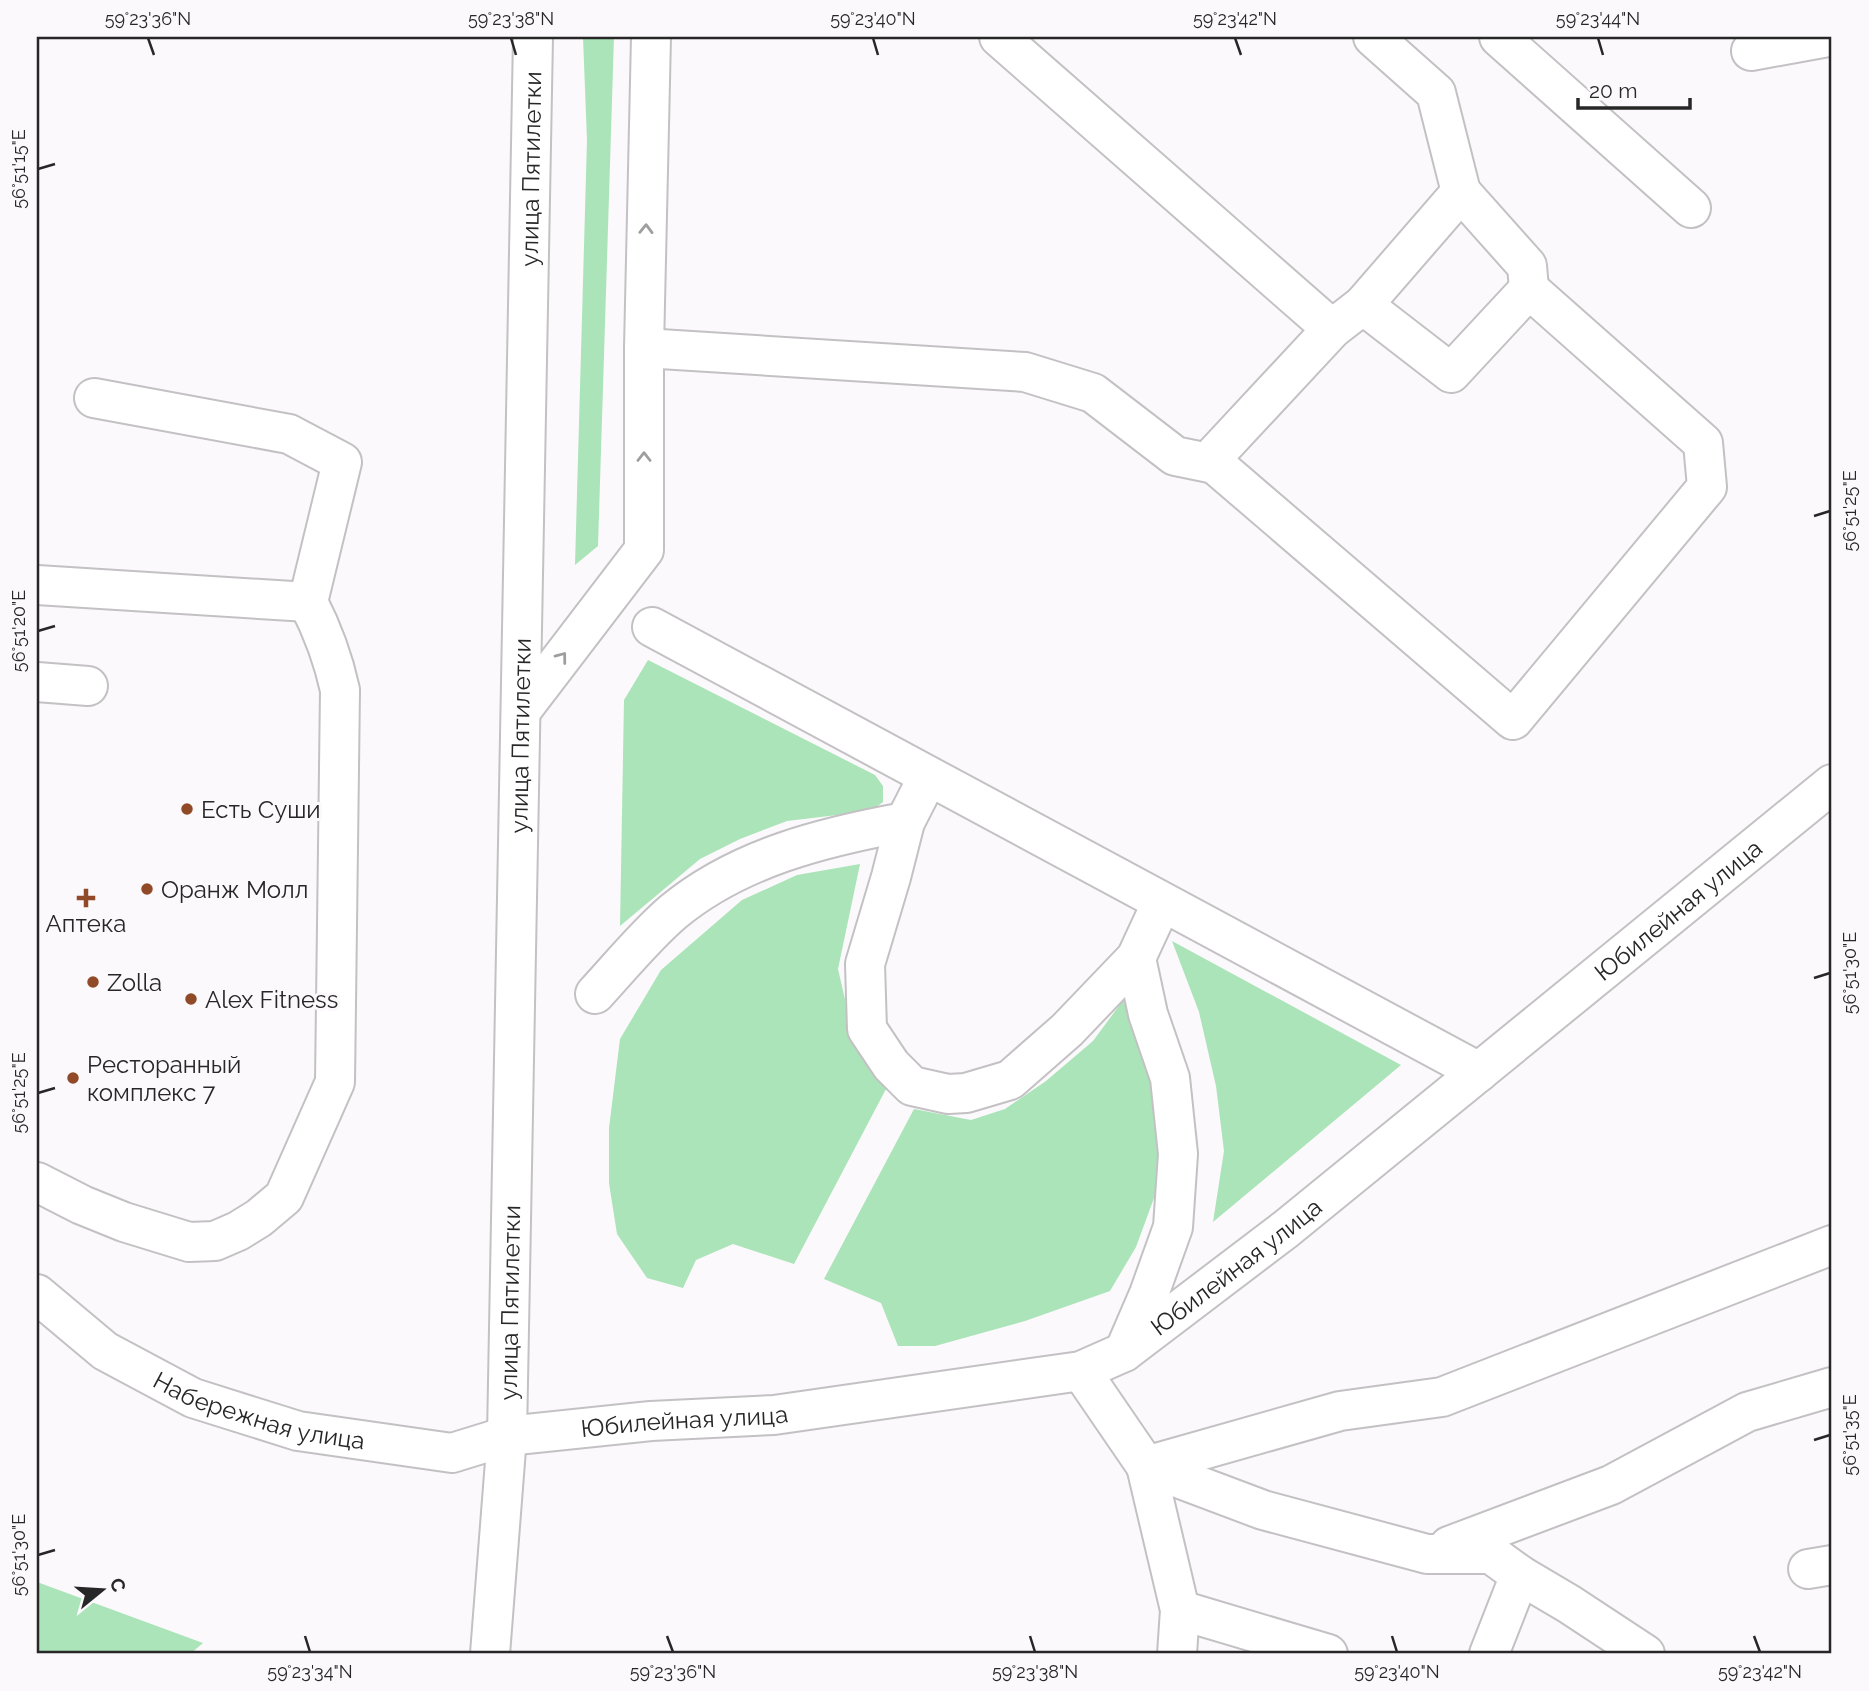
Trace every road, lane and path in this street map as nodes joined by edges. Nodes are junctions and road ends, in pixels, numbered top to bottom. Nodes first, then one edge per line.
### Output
1 (533, 37) edge
2 (651, 37) edge
3 (999, 37) edge
4 (1373, 37) edge
5 (1499, 37) edge
6 (1757, 37) edge
7 (1828, 37) edge
8 (1461, 192) junction
9 (1691, 208) dead end
10 (1530, 289) junction
11 (1363, 305) junction
12 (1332, 329) junction
13 (644, 348) junction
14 (94, 398) dead end
15 (1214, 464) junction
16 (37, 586) edge
17 (307, 602) junction
18 (652, 627) dead end
19 (37, 682) edge
20 (88, 686) dead end
21 (521, 711) junction
22 (928, 777) junction
23 (1832, 784) edge
24 (905, 822) junction
25 (1162, 902) junction
26 (1136, 958) junction
27 (595, 994) dead end
28 (1479, 1072) junction
29 (38, 1185) edge
30 (1832, 1245) edge
31 (37, 1294) edge
32 (1125, 1352) junction
33 (1081, 1371) junction
34 (1832, 1387) edge
35 (507, 1436) junction
36 (1146, 1466) junction
37 (1427, 1554) junction
38 (1520, 1576) junction
39 (1180, 1610) junction
40 (490, 1654) edge
41 (1177, 1654) edge
42 (1328, 1654) edge
43 (1489, 1654) edge
44 (1645, 1654) edge

1 - 21 main road, улица Пятилетки
13 -> 2 main road
3 - 12 main road
4 - 8 main road
5 - 9 main road
6 - 7 main road
8 - 10 main road
8 - 11 main road
10 - 11 main road
10 - 15 main road
11 - 12 main road
12 - 15 main road
13 - 15 main road
21 -> 13 main road
14 - 17 main road
16 - 17 main road
17 - 29 main road
18 - 22 main road
19 - 20 main road
21 - 35 main road, улица Пятилетки
22 - 24 main road
22 - 25 main road
23 - 28 main road, Юбилейная улица
24 - 26 main road
24 - 27 main road
25 - 26 main road
25 - 28 main road
26 - 32 main road
28 - 32 main road, Юбилейная улица
30 - 36 main road
31 - 35 main road, Набережная улица
32 - 33 main road, Юбилейная улица
33 - 35 main road, Юбилейная улица
33 - 36 main road
34 - 37 main road
35 - 40 main road, улица Пятилетки
36 - 37 main road
36 - 39 main road
37 - 38 main road
38 - 43 main road
38 - 44 main road
39 - 41 main road
39 - 42 main road

